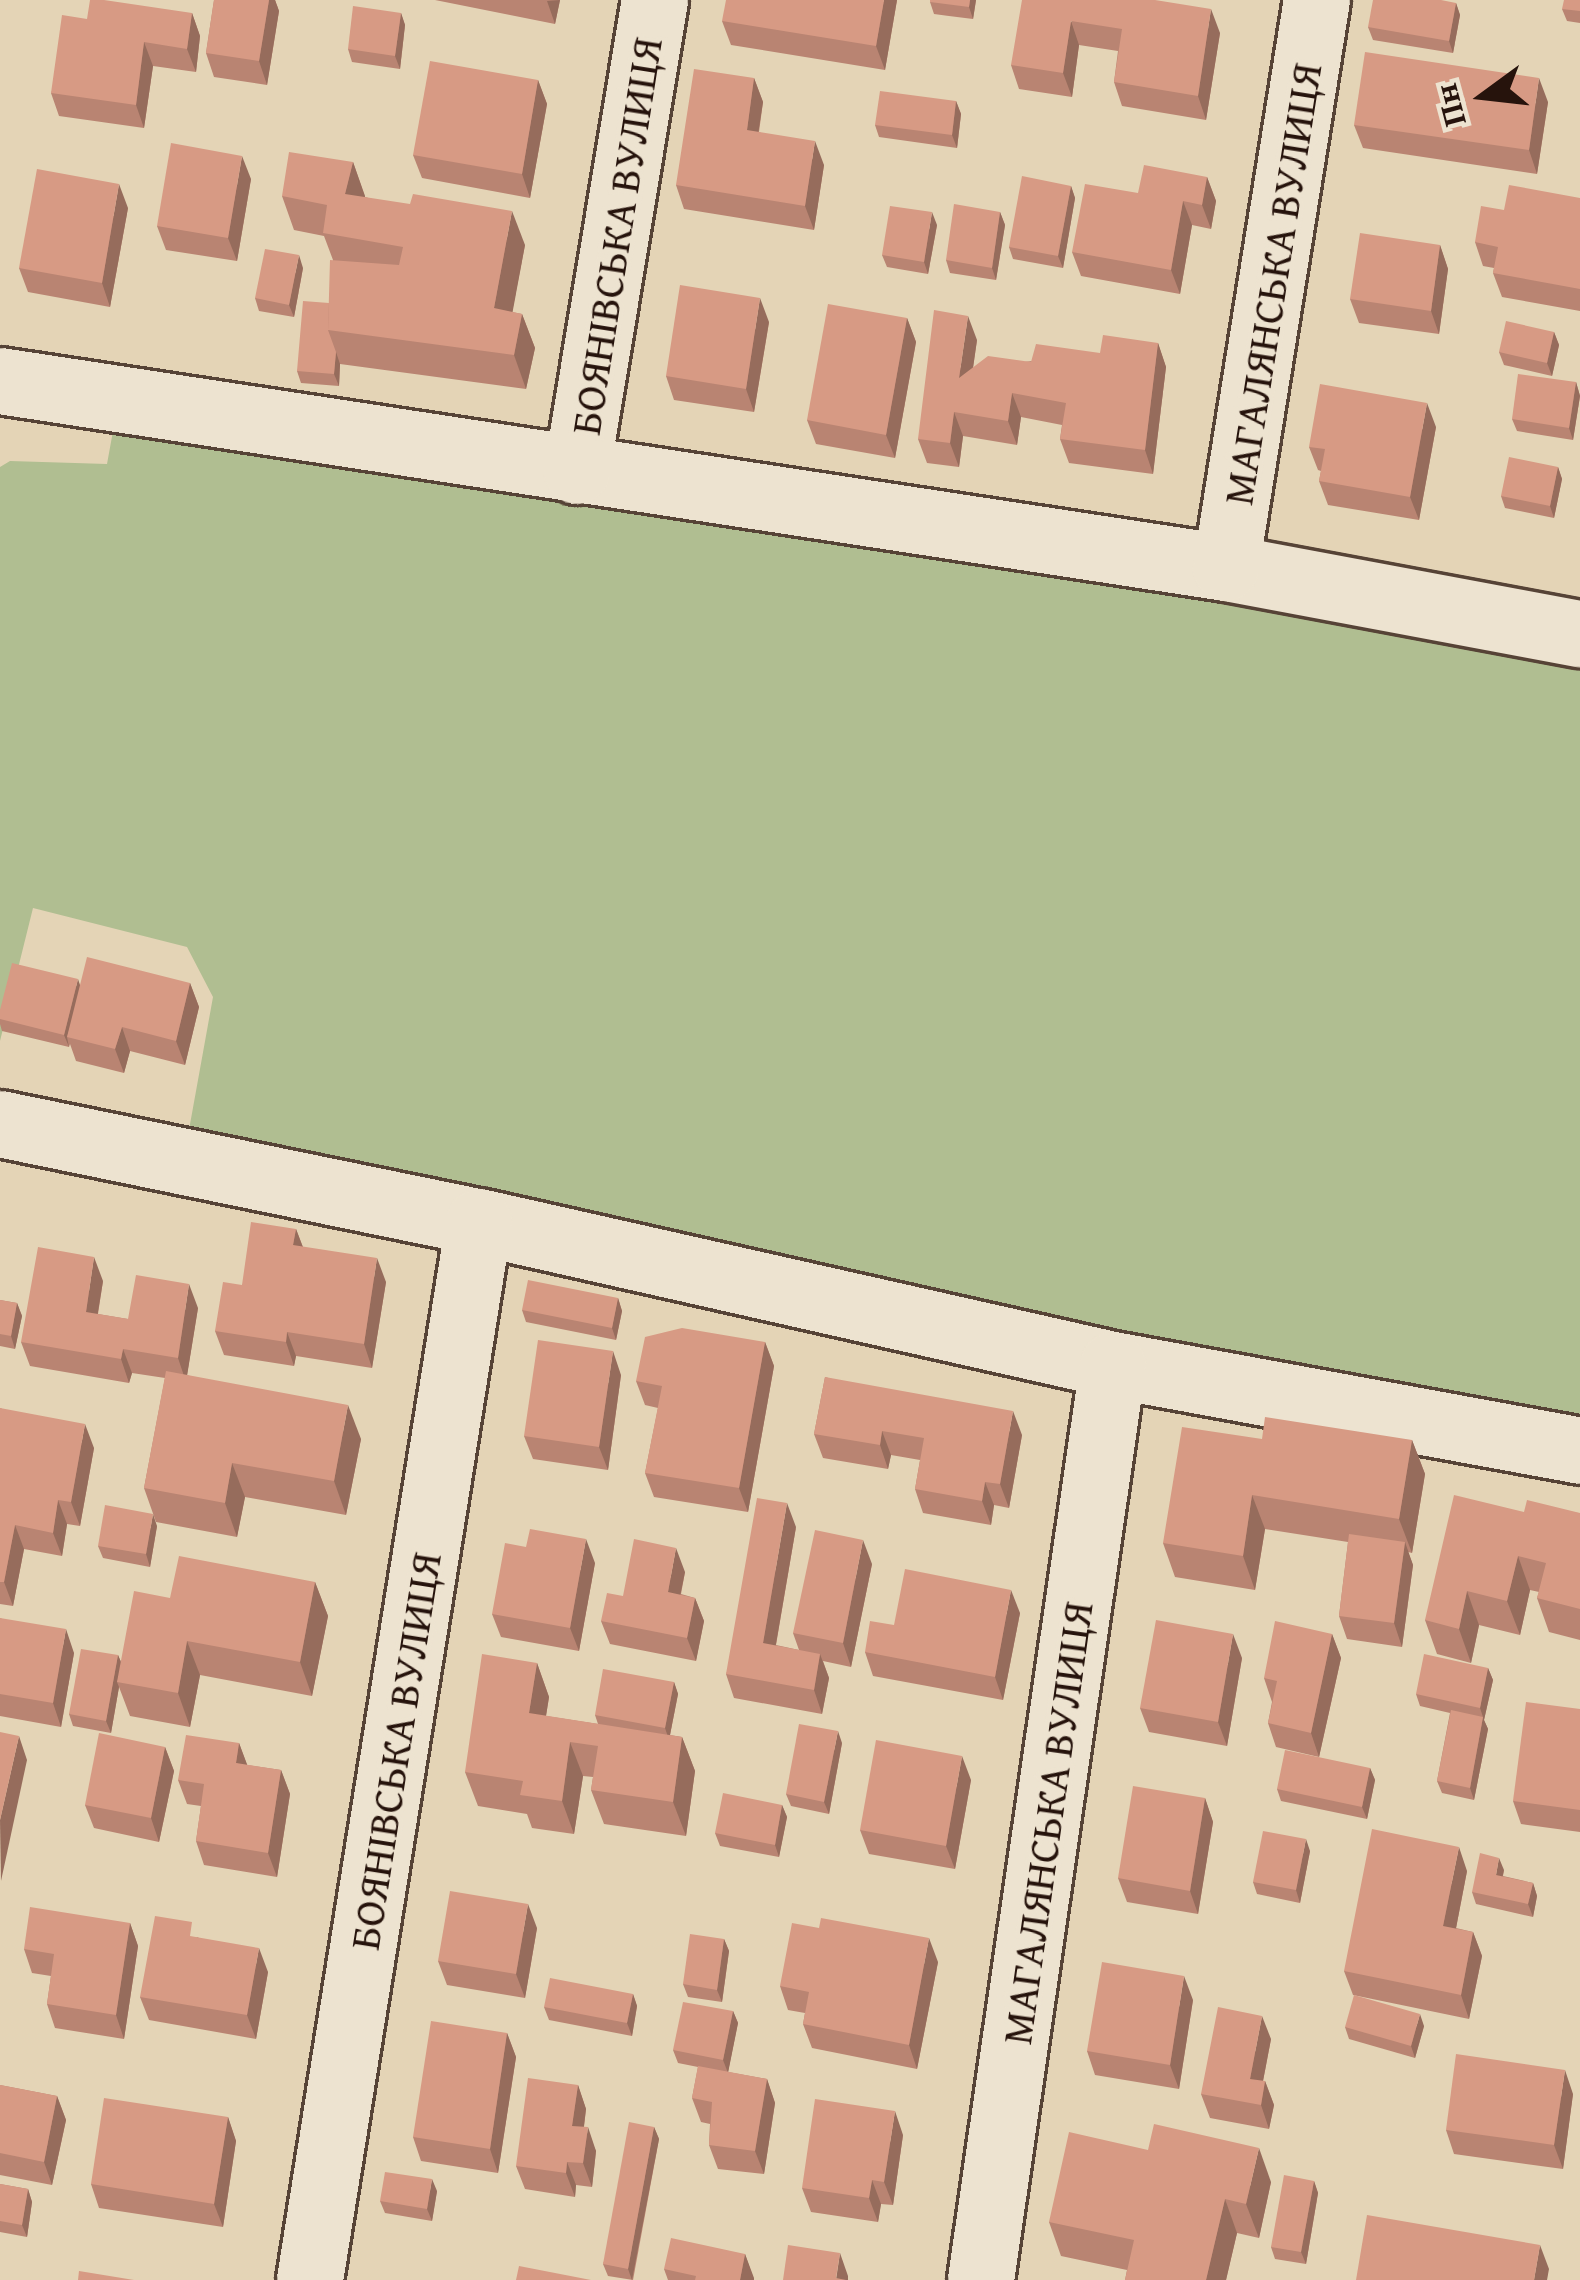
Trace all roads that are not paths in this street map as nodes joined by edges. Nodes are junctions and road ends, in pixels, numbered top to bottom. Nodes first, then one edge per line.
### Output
1 (655, 0) edge
2 (1317, 0) edge
3 (0, 381) edge
4 (577, 471) junction
5 (1226, 568) junction
6 (1580, 634) edge
7 (0, 1124) edge
8 (479, 1222) junction
9 (1113, 1365) junction
10 (1580, 1451) edge
11 (310, 2280) edge
12 (981, 2280) edge

1 - 4 street, БОЯНІВСЬКА ВУЛИЦЯ
2 - 5 street, МАГАЛЯНСЬКА ВУЛИЦЯ
3 - 4 street
4 - 5 street
5 - 6 street
7 - 8 street
8 - 9 street
8 - 11 street, БОЯНІВСЬКА ВУЛИЦЯ
9 - 10 street
9 - 12 street, МАГАЛЯНСЬКА ВУЛИЦЯ

